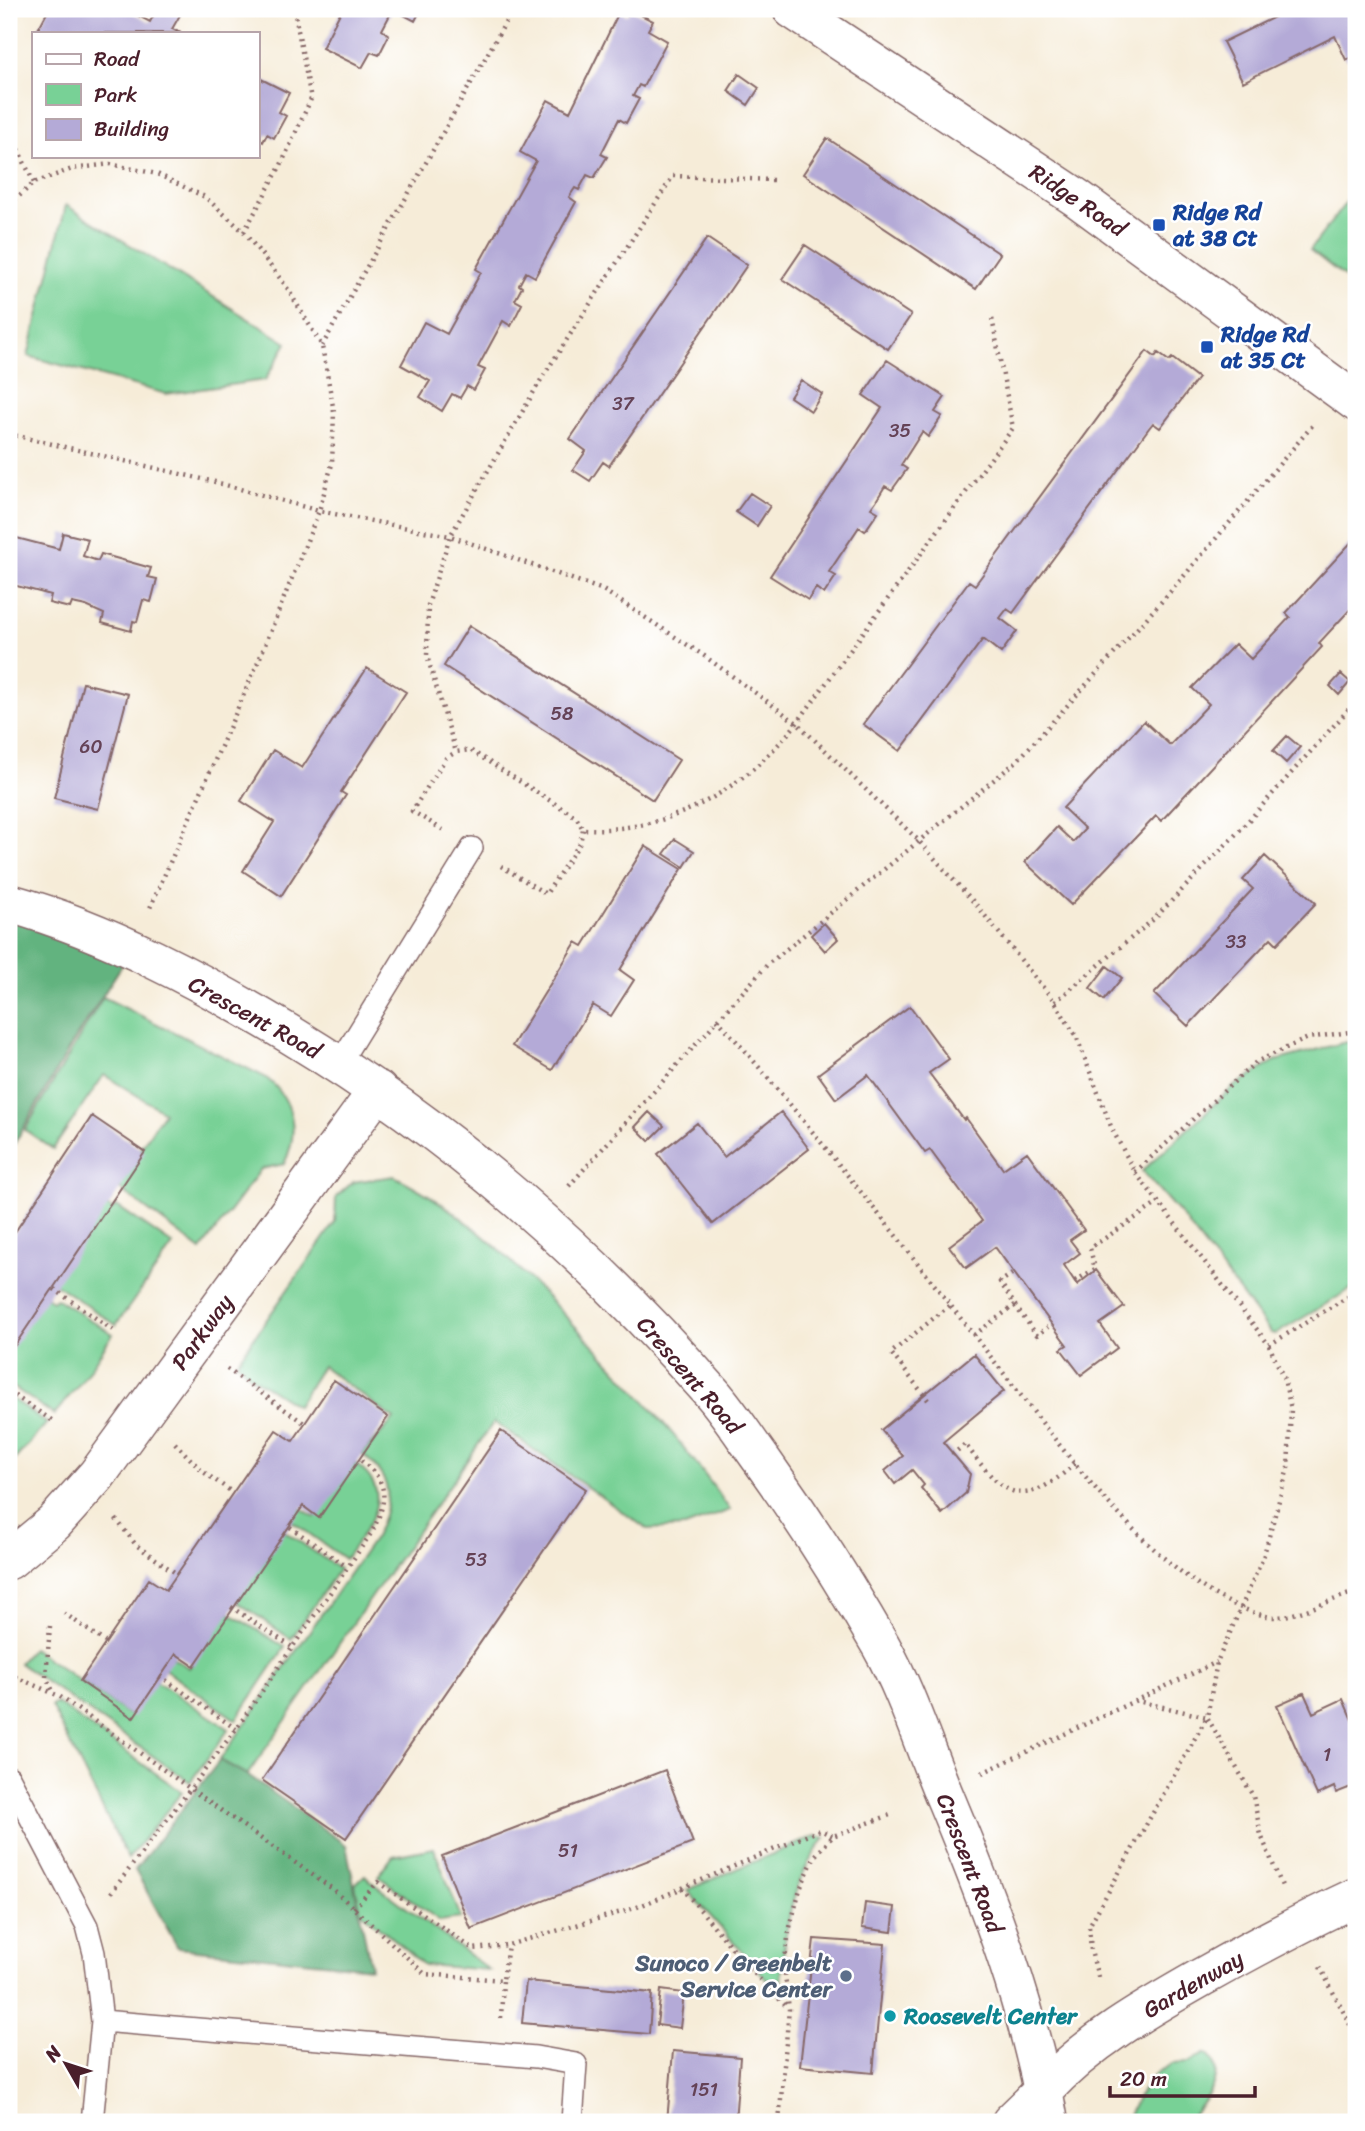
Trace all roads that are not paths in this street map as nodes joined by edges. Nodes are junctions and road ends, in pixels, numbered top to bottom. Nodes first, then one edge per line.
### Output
1 (792, 9) edge
2 (1349, 397) edge
3 (472, 848) dead end
4 (9, 903) edge
5 (339, 1064) junction
6 (378, 1090) junction
7 (9, 1560) edge
8 (9, 1777) edge
9 (1356, 1897) edge
10 (102, 2021) junction
11 (1046, 2106) edge
12 (92, 2122) edge
13 (572, 2122) edge
14 (1011, 2122) edge

1 - 2 street, Ridge Road
3 - 5 lane
4 - 5 street, Crescent Road
5 - 6 street, Crescent Road
6 - 7 street, Parkway
6 - 11 street, Crescent Road
8 - 10 lane
9 - 11 street, Gardenway
10 - 12 lane
10 - 13 lane
11 - 14 street, Gardenway

